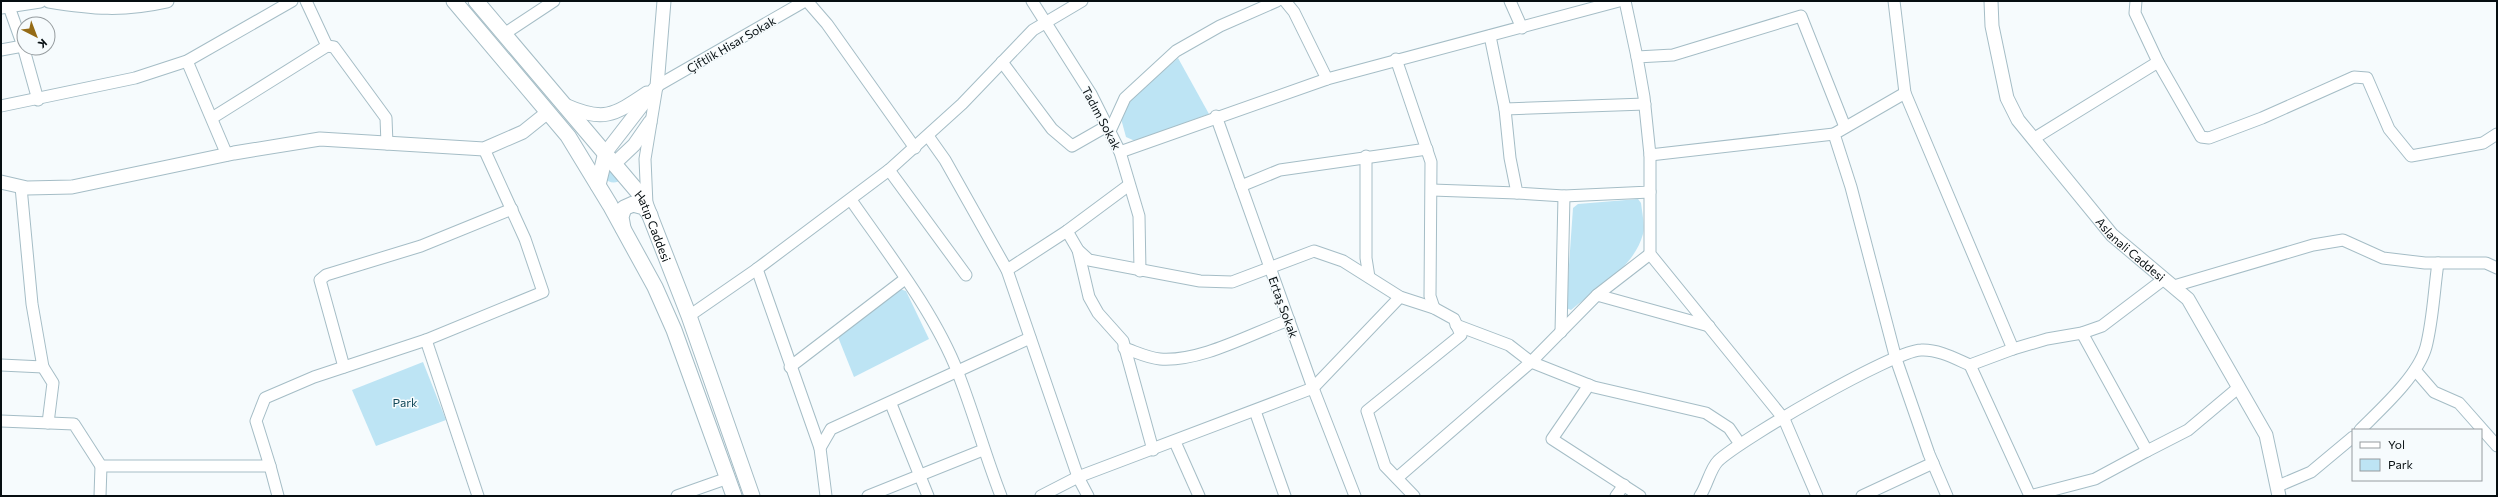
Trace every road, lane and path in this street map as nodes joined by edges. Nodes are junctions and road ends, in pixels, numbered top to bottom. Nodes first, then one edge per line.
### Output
1 (40, 1) edge
2 (49, 1) edge
3 (167, 1) edge
4 (292, 1) edge
5 (306, 1) edge
6 (454, 1) edge
7 (476, 1) edge
8 (554, 1) edge
9 (664, 1) edge
10 (806, 1) edge
11 (1032, 1) edge
12 (1082, 1) edge
13 (1277, 1) edge
14 (1285, 1) edge
15 (1510, 1) edge
16 (1620, 1) edge
17 (1625, 1) edge
18 (1894, 1) edge
19 (1991, 1) edge
20 (2136, 1) edge
21 (5, 6) edge
22 (1045, 22) junction
23 (1522, 28) junction
24 (16, 30) edge
25 (504, 34) junction
26 (1490, 36) junction
27 (327, 46) junction
28 (16, 47) edge
29 (1, 50) edge
30 (26, 56) edge
31 (1637, 57) junction
32 (1396, 59) junction
33 (187, 60) junction
34 (1002, 62) junction
35 (2158, 62) junction
36 (1328, 79) junction
37 (657, 86) junction
38 (1905, 93) junction
39 (38, 100) junction
40 (1645, 104) junction
41 (565, 105) junction
42 (1, 106) edge
43 (1505, 110) junction
44 (548, 112) junction
45 (1216, 116) junction
46 (212, 118) junction
47 (650, 122) junction
48 (1845, 127) junction
49 (1108, 128) junction
50 (1834, 134) junction
51 (2497, 134) edge
52 (928, 136) junction
53 (2033, 139) junction
54 (387, 144) junction
55 (915, 148) junction
56 (484, 149) junction
57 (1427, 149) junction
58 (1120, 152) junction
59 (227, 154) junction
60 (1650, 155) junction
61 (1366, 156) junction
62 (610, 158) junction
63 (890, 170) junction
64 (1, 182) edge
65 (1129, 185) junction
66 (21, 186) junction
67 (598, 186) junction
68 (1241, 186) junction
69 (1432, 190) junction
70 (1650, 192) junction
71 (1517, 193) junction
72 (1564, 196) junction
73 (851, 200) junction
74 (512, 208) junction
75 (649, 212) junction
76 (623, 230) junction
77 (1067, 231) junction
78 (1078, 250) junction
79 (1650, 254) junction
80 (2438, 263) junction
81 (1270, 266) junction
82 (2497, 268) edge
83 (757, 269) junction
84 (1007, 270) junction
85 (1140, 270) junction
86 (966, 275) dead end
87 (1369, 277) junction
88 (905, 279) junction
89 (2169, 283) junction
90 (1597, 295) junction
91 (1400, 297) junction
92 (1434, 308) junction
93 (689, 316) junction
94 (1289, 320) junction
95 (1456, 324) junction
96 (1709, 326) junction
97 (1561, 332) junction
98 (2082, 333) junction
99 (1030, 338) junction
100 (426, 340) junction
101 (1124, 348) junction
102 (2013, 349) junction
103 (1896, 359) junction
104 (1531, 362) junction
105 (1, 365) edge
106 (1970, 365) junction
107 (43, 367) junction
108 (344, 367) junction
109 (790, 367) junction
110 (2415, 370) junction
111 (958, 372) junction
112 (1589, 385) junction
113 (1313, 388) junction
114 (2238, 388) junction
115 (891, 404) junction
116 (1255, 411) junction
117 (1784, 419) junction
118 (1, 421) edge
119 (48, 423) junction
120 (2361, 429) edge
121 (2482, 429) edge
122 (2482, 429) edge
123 (2352, 438) edge
124 (1175, 442) junction
125 (1740, 444) junction
126 (2497, 446) edge
127 (820, 448) junction
128 (983, 450) junction
129 (1154, 450) junction
130 (2147, 451) junction
131 (1933, 462) junction
132 (101, 466) junction
133 (270, 466) junction
134 (920, 477) junction
135 (1078, 477) junction
136 (728, 478) junction
137 (1397, 478) junction
138 (1624, 485) junction
139 (2278, 491) edge
140 (100, 496) edge
141 (278, 496) edge
142 (478, 496) edge
143 (677, 496) edge
144 (734, 496) edge
145 (752, 496) edge
146 (826, 496) edge
147 (868, 496) edge
148 (928, 496) edge
149 (1001, 496) edge
150 (1041, 496) edge
151 (1088, 496) edge
152 (1199, 496) edge
153 (1285, 496) edge
154 (1355, 496) edge
155 (1413, 496) edge
156 (1616, 496) edge
157 (1640, 496) edge
158 (1700, 496) edge
159 (1817, 496) edge
160 (1862, 496) edge
161 (1947, 496) edge
162 (2030, 496) edge

1 - 21 street
2 - 3 street
4 - 33 street
5 - 27 street
6 - 44 main road, Hatıp Caddesi
7 - 25 main road, Hatıp Caddesi
8 - 25 street
9 - 37 street
10 - 37 street, Çiftlik Hisar Sokak
10 - 55 street
11 - 22 street, Tadım Sokak
12 - 22 street
13 - 49 street
14 - 36 street
15 - 23 street
16 - 23 street
17 - 31 street
18 - 38 street
19 - 53 street, Aslanali Caddesi
20 - 35 street
21 - 24 street
22 - 34 street
22 - 49 street, Tadım Sokak
23 - 26 street
25 - 41 main road, Hatıp Caddesi
26 - 32 street
26 - 43 street
27 - 46 street
27 - 54 street
28 - 29 street
30 - 39 street
31 - 40 street
31 - 48 street
32 - 36 street
32 - 57 street
33 - 39 street
33 - 46 street
34 - 49 street
34 - 52 street
35 - 51 street
35 - 53 street
36 - 45 street
37 - 41 street
37 - 47 street
37 - 62 street
38 - 48 street
38 - 102 street
39 - 42 street
40 - 43 street
40 - 60 street
41 - 62 main road, Hatıp Caddesi
43 - 71 street
44 - 56 street
44 - 67 main road, Hatıp Caddesi
45 - 58 street
45 - 68 street, Ertaş Sokak
46 - 59 street
47 - 62 street
47 - 75 street
48 - 50 street
49 - 58 street, Tadım Sokak
50 - 60 street
50 - 103 street
52 - 55 street
52 - 84 street
53 - 89 street, Aslanali Caddesi
54 - 56 street
54 - 59 street
55 - 63 street
56 - 74 street
57 - 61 street
57 - 69 street
58 - 65 street, Tadım Sokak
59 - 66 street
60 - 70 street
61 - 68 street
61 - 87 street
62 - 67 main road
62 - 75 main road, Hatıp Caddesi
63 - 73 street
63 - 86 street
64 - 66 street
65 - 77 street
65 - 85 street, Tadım Sokak
66 - 107 street
67 - 76 main road, Hatıp Caddesi
68 - 81 street, Ertaş Sokak
69 - 71 street
69 - 92 street
70 - 72 street
70 - 79 street
71 - 72 street
72 - 97 street
73 - 83 street
73 - 88 street
74 - 100 street
74 - 108 street
75 - 76 main road
75 - 93 main road, Hatıp Caddesi
76 - 136 main road, Hatıp Caddesi
77 - 78 street
77 - 84 street
78 - 85 street
78 - 101 street
79 - 90 street
79 - 96 street
80 - 82 street
80 - 89 street
80 - 110 street
81 - 85 street
81 - 87 street
81 - 94 street, Ertaş Sokak
83 - 93 street
83 - 109 street
84 - 99 street
87 - 91 street
88 - 109 street
88 - 111 street
89 - 98 street
89 - 114 street, Aslanali Caddesi
90 - 96 street
90 - 97 street
91 - 92 street
91 - 113 street
92 - 95 street
93 - 145 main road, Hatıp Caddesi
94 - 101 street
94 - 113 street, Ertaş Sokak
95 - 104 street
95 - 137 street
96 - 117 street
97 - 104 street
98 - 102 street
98 - 130 street
99 - 111 street
99 - 135 street
100 - 108 street
100 - 142 street
101 - 129 street
102 - 106 street
103 - 106 street
103 - 117 street
103 - 131 street
104 - 112 street
104 - 137 street
105 - 107 street
106 - 162 street
107 - 119 street
108 - 133 street
109 - 127 street
110 - 120 street
110 - 122 street
111 - 115 street
111 - 128 street
112 - 125 street
112 - 138 street
113 - 116 street
113 - 154 street, Ertaş Sokak
114 - 130 street
114 - 139 street, Aslanali Caddesi
115 - 127 street
115 - 134 street
116 - 124 street
116 - 153 street
117 - 125 street
117 - 159 street
118 - 119 street
119 - 132 street
121 - 126 street
123 - 139 street
124 - 129 street
124 - 152 street
125 - 158 street
127 - 146 street
128 - 134 street
128 - 149 street
129 - 135 street
130 - 162 street
131 - 160 street
131 - 161 street
132 - 133 street
132 - 140 street
133 - 141 street
134 - 147 street
134 - 148 street
135 - 150 street
135 - 151 street
136 - 143 street
136 - 144 main road, Hatıp Caddesi
137 - 155 street
138 - 156 street
138 - 157 street

